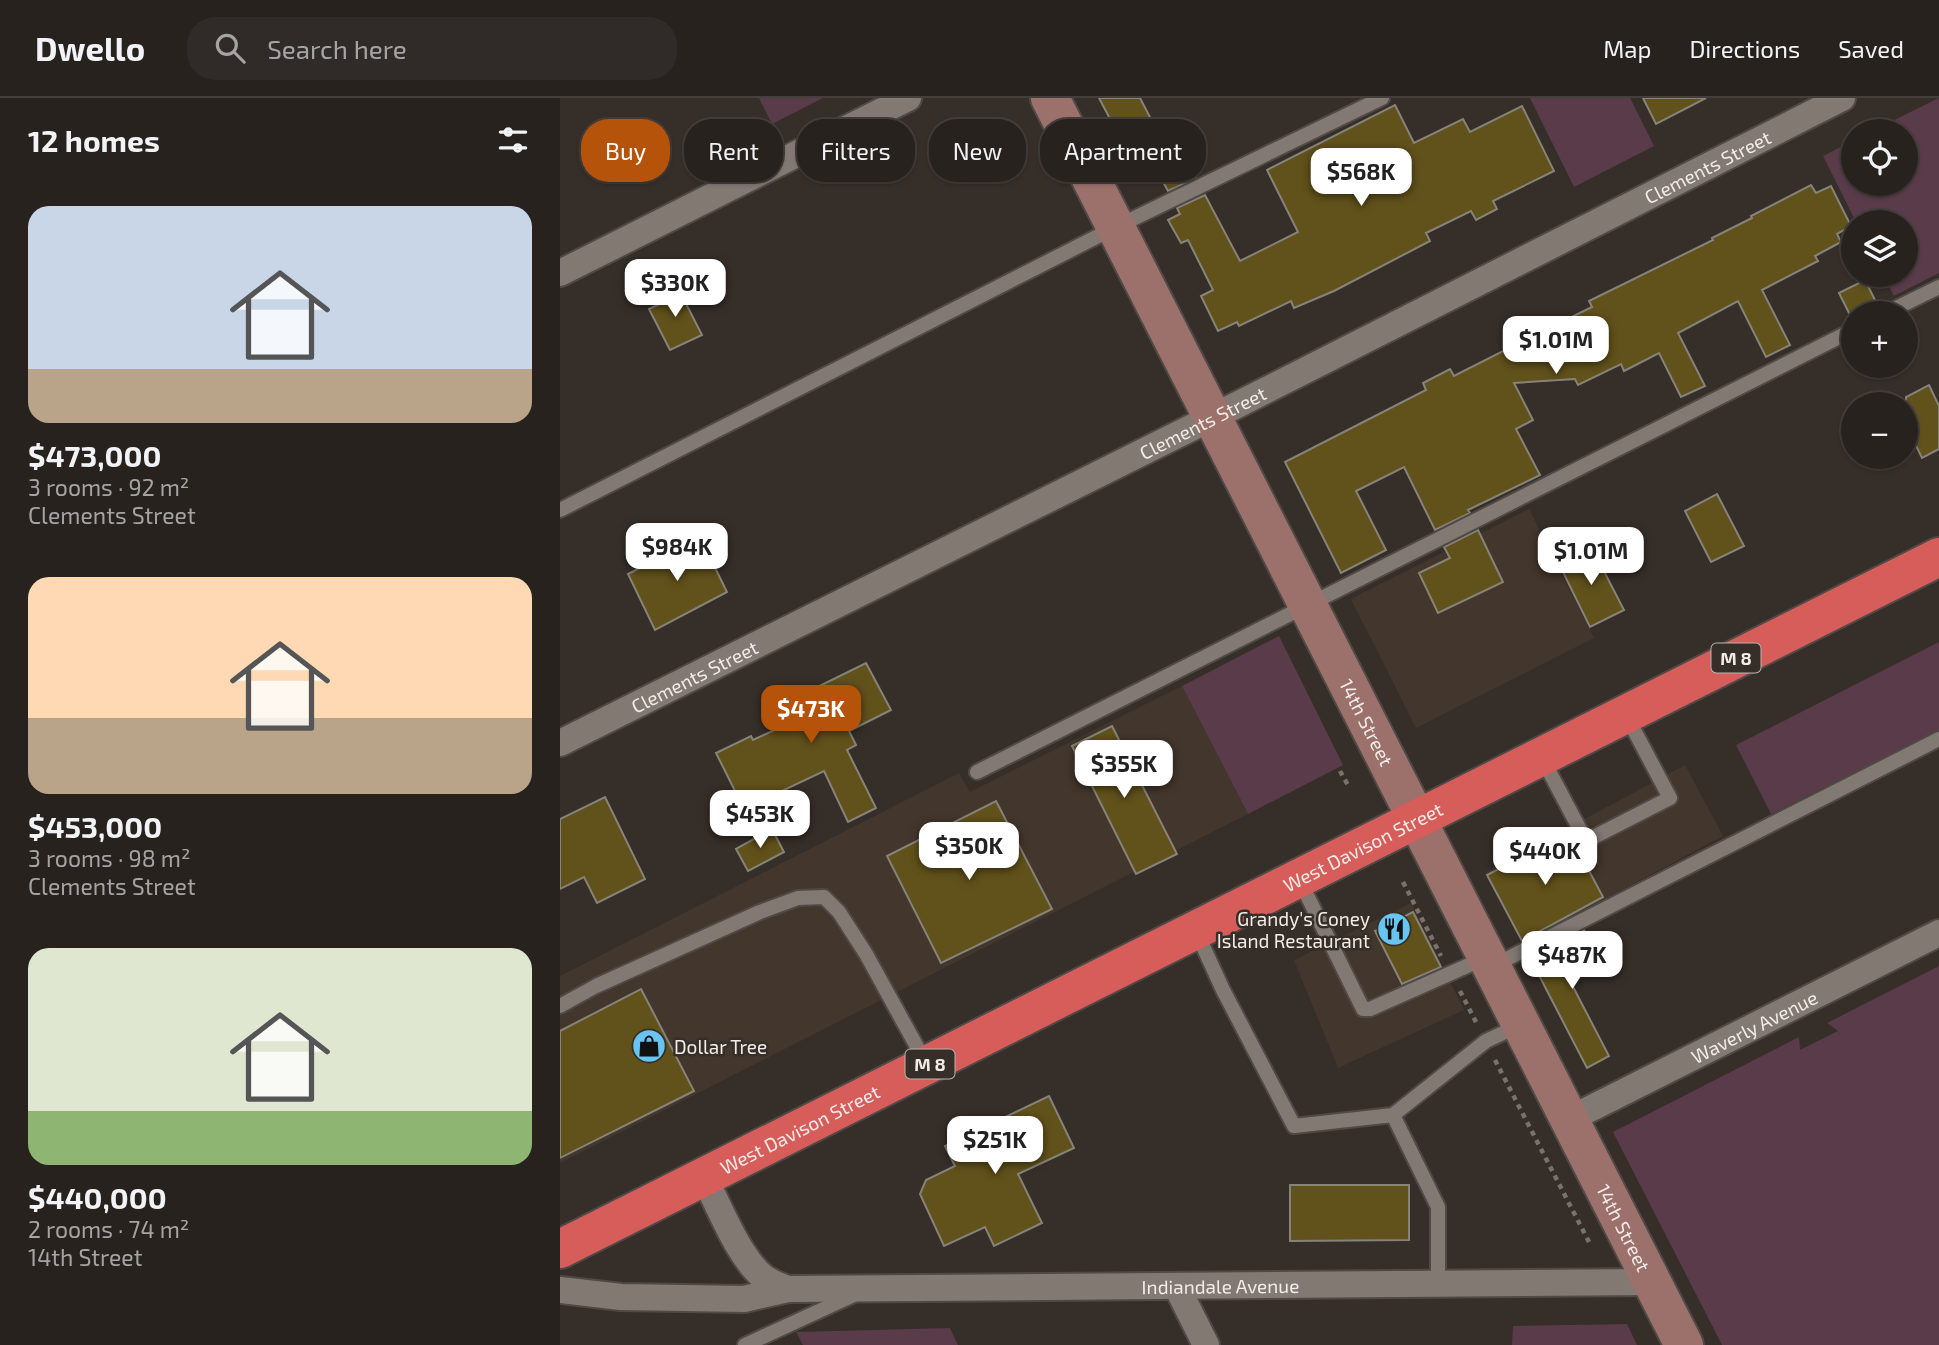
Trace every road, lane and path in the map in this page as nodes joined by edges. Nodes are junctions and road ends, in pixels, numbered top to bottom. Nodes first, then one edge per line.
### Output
1 (908, 98) edge
2 (1050, 98) edge
3 (1382, 98) edge
4 (1842, 98) edge
5 (1114, 228) junction
6 (560, 273) edge
7 (1939, 287) edge
8 (1910, 301) edge
9 (1841, 336) edge
10 (1213, 417) junction
11 (560, 510) edge
12 (1939, 557) edge
13 (1308, 604) junction
14 (1625, 713) junction
15 (1939, 739) edge
16 (560, 743) edge
17 (1541, 755) junction
18 (1340, 771) dead end
19 (977, 772) dead end
20 (1349, 787) dead end
21 (1415, 819) junction
22 (1299, 877) junction
23 (1195, 930) junction
24 (1939, 933) edge
25 (1489, 962) junction
26 (560, 1006) edge
27 (1522, 1025) junction
28 (927, 1065) junction
29 (1393, 1115) junction
30 (1570, 1119) junction
31 (704, 1177) junction
32 (560, 1249) edge
33 (1652, 1282) junction
34 (1438, 1284) junction
35 (1177, 1287) junction
36 (788, 1289) junction
37 (867, 1289) junction
38 (560, 1290) edge
39 (746, 1345) edge
40 (1206, 1345) edge
41 (1684, 1345) edge

1 - 6 street
2 - 5 street, 14th Street
3 - 5 lane
4 - 10 street, Clements Street
5 - 10 street, 14th Street
5 - 11 lane
7 - 8 lane
9 - 13 lane
10 - 13 street, 14th Street
10 - 16 street, Clements Street
12 - 14 highway, West Davison Street / M 8
13 - 19 lane
13 - 21 street, 14th Street
14 - 17 highway, West Davison Street / M 8
14 - 17 lane
15 - 25 lane
17 - 21 highway, West Davison Street / M 8
18 - 20 path
21 - 22 highway, West Davison Street / M 8
21 - 25 street, 14th Street
22 - 23 highway, West Davison Street / M 8
22 - 25 lane
23 - 28 highway, West Davison Street / M 8
23 - 29 lane
24 - 30 street, Waverly Avenue
25 - 27 street, 14th Street
26 - 28 lane
27 - 29 lane
27 - 30 street, 14th Street
28 - 31 highway, West Davison Street / M 8
29 - 34 lane
30 - 33 street, 14th Street
31 - 32 highway, West Davison Street / M 8
31 - 36 street
33 - 34 street, Indiandale Avenue
33 - 41 street, 14th Street
34 - 35 street, Indiandale Avenue
35 - 37 street, Indiandale Avenue
35 - 40 street
36 - 37 street, Indiandale Avenue
36 - 38 street, Indiandale Avenue
37 - 39 lane

